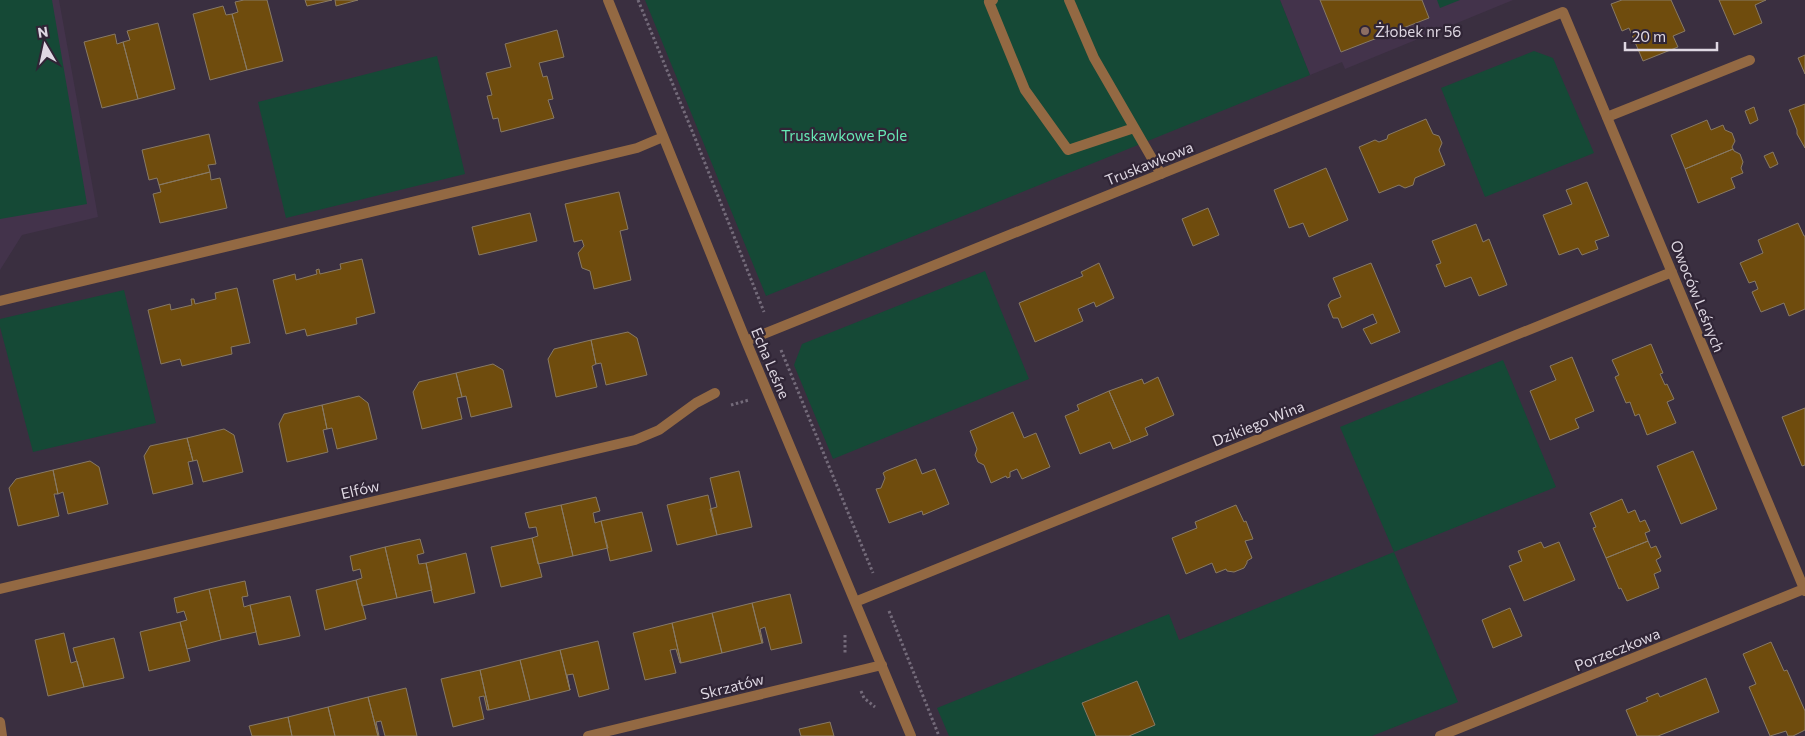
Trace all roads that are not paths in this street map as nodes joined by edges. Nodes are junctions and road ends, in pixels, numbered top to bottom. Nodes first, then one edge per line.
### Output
1 (608, 0) edge
2 (993, 0) edge
3 (1069, 0) edge
4 (1563, 12) joint
5 (1750, 60) dead end
6 (1607, 117) junction
7 (1134, 128) junction
8 (663, 137) junction
9 (1160, 174) junction
10 (1672, 272) junction
11 (0, 301) edge
12 (746, 341) junction
13 (715, 393) dead end
14 (0, 589) edge
15 (1805, 590) edge
16 (855, 602) junction
17 (882, 665) junction
18 (0, 722) edge
19 (2, 736) edge
20 (588, 736) edge
21 (911, 736) edge
22 (1440, 736) edge

1 - 8 street, Echa Leśne
2 - 7 street
3 - 7 street
4 - 6 street, Owoców Leśnych
4 - 9 street, Truskawkowa
5 - 6 street
6 - 10 street, Owoców Leśnych
7 - 9 street
8 - 11 street
8 - 12 street, Echa Leśne
9 - 12 street, Truskawkowa
10 - 15 street, Owoców Leśnych
10 - 16 street, Dzikiego Wina
12 - 16 street, Echa Leśne
13 - 14 street, Elfów
15 - 22 street, Porzeczkowa
16 - 17 street, Echa Leśne
17 - 20 street, Skrzatów
17 - 21 street, Echa Leśne
18 - 19 street

